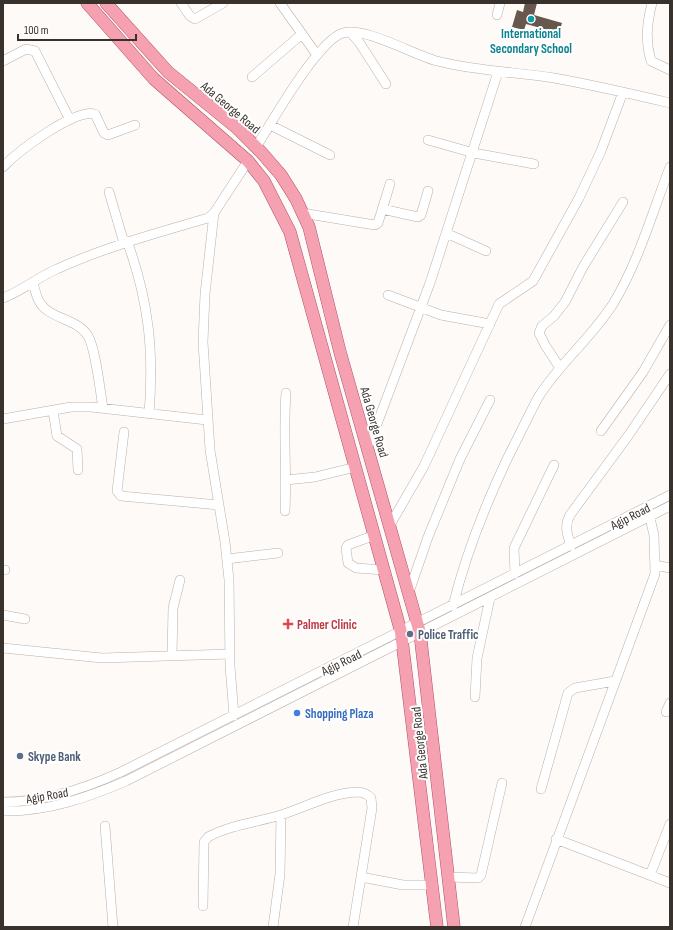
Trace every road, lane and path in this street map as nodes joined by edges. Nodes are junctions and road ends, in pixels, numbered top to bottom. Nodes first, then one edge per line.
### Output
1 (87, 3) edge
2 (106, 3) edge
3 (181, 3) edge
4 (223, 3) edge
5 (280, 3) edge
6 (500, 3) edge
7 (652, 3) edge
8 (497, 15) dead end
9 (350, 32) junction
10 (302, 34) junction
11 (317, 55) junction
12 (3, 61) edge
13 (670, 70) edge
14 (498, 72) junction
15 (252, 77) dead end
16 (386, 84) dead end
17 (623, 92) junction
18 (670, 103) edge
19 (70, 120) junction
20 (134, 125) dead end
21 (270, 125) junction
22 (428, 140) dead end
23 (256, 147) junction
24 (474, 153) junction
25 (330, 155) dead end
26 (248, 161) junction
27 (534, 164) dead end
28 (3, 167) edge
29 (670, 167) edge
30 (390, 184) dead end
31 (109, 192) dead end
32 (428, 192) dead end
33 (622, 202) dead end
34 (382, 210) junction
35 (214, 213) junction
36 (302, 213) junction
37 (446, 233) junction
38 (126, 242) junction
39 (486, 251) dead end
40 (33, 283) junction
41 (388, 295) dead end
42 (3, 298) edge
43 (420, 308) junction
44 (490, 324) junction
45 (670, 325) edge
46 (560, 368) junction
47 (670, 374) edge
48 (286, 393) dead end
49 (490, 400) dead end
50 (103, 408) junction
51 (53, 411) junction
52 (149, 414) junction
53 (3, 419) edge
54 (207, 420) junction
55 (601, 431) dead end
56 (124, 432) dead end
57 (368, 448) junction
58 (554, 465) dead end
59 (356, 467) junction
60 (78, 470) dead end
61 (286, 480) junction
62 (670, 489) edge
63 (670, 495) edge
64 (661, 500) junction
65 (220, 504) junction
66 (670, 506) edge
67 (285, 510) dead end
68 (648, 511) junction
69 (390, 525) junction
70 (375, 535) junction
71 (571, 546) junction
72 (278, 553) dead end
73 (227, 559) junction
74 (655, 564) junction
75 (670, 568) edge
76 (384, 570) junction
77 (515, 574) junction
78 (180, 580) dead end
79 (409, 592) junction
80 (490, 598) junction
81 (453, 606) junction
82 (3, 615) edge
83 (25, 619) dead end
84 (419, 628) junction
85 (402, 637) junction
86 (3, 648) edge
87 (230, 654) junction
88 (172, 656) junction
89 (615, 681) junction
90 (475, 697) dead end
91 (670, 703) edge
92 (666, 712) dead end
93 (234, 716) junction
94 (502, 783) dead end
95 (541, 789) dead end
96 (3, 802) edge
97 (3, 811) edge
98 (282, 815) junction
99 (670, 824) edge
100 (105, 826) dead end
101 (556, 839) junction
102 (650, 875) junction
103 (361, 877) junction
104 (448, 877) junction
105 (670, 882) edge
106 (432, 885) junction
107 (203, 906) dead end
108 (113, 927) edge
109 (273, 927) edge
110 (353, 927) edge
111 (437, 927) edge
112 (454, 927) edge
113 (525, 927) edge

1 - 26 main road, Ada George Road
2 - 23 main road, Ada George Road
3 - 4 street
5 - 10 street
6 - 8 street
7 - 13 street
9 - 11 street
9 - 14 street
9 - 16 street
10 - 11 street
10 - 15 street
11 - 21 street
12 - 19 street
14 - 17 street
14 - 24 street
17 - 18 street
17 - 44 street
19 - 20 street
19 - 28 street
21 - 23 street
21 - 25 street
22 - 24 street
23 - 36 main road, Ada George Road
24 - 27 street
24 - 37 street
26 - 35 street
26 - 59 main road, Ada George Road
29 - 46 street
30 - 34 street
31 - 38 street
32 - 34 street
33 - 46 street
34 - 36 street
35 - 38 street
35 - 54 street
36 - 57 main road, Ada George Road
37 - 39 street
37 - 43 street
38 - 40 street
38 - 52 street
40 - 42 street
40 - 50 street
41 - 43 street
43 - 44 street
43 - 57 street
44 - 69 street
45 - 55 street
46 - 81 street
47 - 71 street
48 - 61 street
49 - 79 street
50 - 51 street
50 - 52 street
51 - 53 street
51 - 60 street
52 - 54 street
54 - 65 street
56 - 65 street
57 - 69 main road, Ada George Road
58 - 77 street
59 - 61 street
59 - 70 main road, Ada George Road
61 - 67 street
62 - 64 street
63 - 64 street, Agip Road
64 - 68 street, Agip Road
65 - 73 street
66 - 68 street, Agip Road
68 - 71 street, Agip Road
68 - 74 street
68 - 80 street, Agip Road
69 - 79 main road, Ada George Road
70 - 76 main road, Ada George Road
70 - 76 street
71 - 77 street, Agip Road
72 - 73 street
73 - 87 street
74 - 75 street
74 - 89 street
76 - 85 main road, Ada George Road
77 - 81 street, Agip Road
78 - 88 street
79 - 84 main road, Ada George Road
80 - 84 street, Agip Road
80 - 90 street
81 - 84 street, Agip Road
82 - 83 street
84 - 85 street, Agip Road
84 - 104 main road, Ada George Road
85 - 93 street, Agip Road
85 - 97 street, Agip Road
85 - 106 main road, Ada George Road
86 - 88 street
87 - 88 street
87 - 93 street
89 - 95 street
89 - 101 street
91 - 92 street
93 - 96 street, Agip Road
94 - 104 street
98 - 103 street
98 - 107 street
98 - 109 street
99 - 102 street
100 - 108 street
101 - 102 street
101 - 113 street
102 - 105 street
103 - 106 street
103 - 110 street
104 - 112 main road, Ada George Road
106 - 111 main road, Ada George Road

